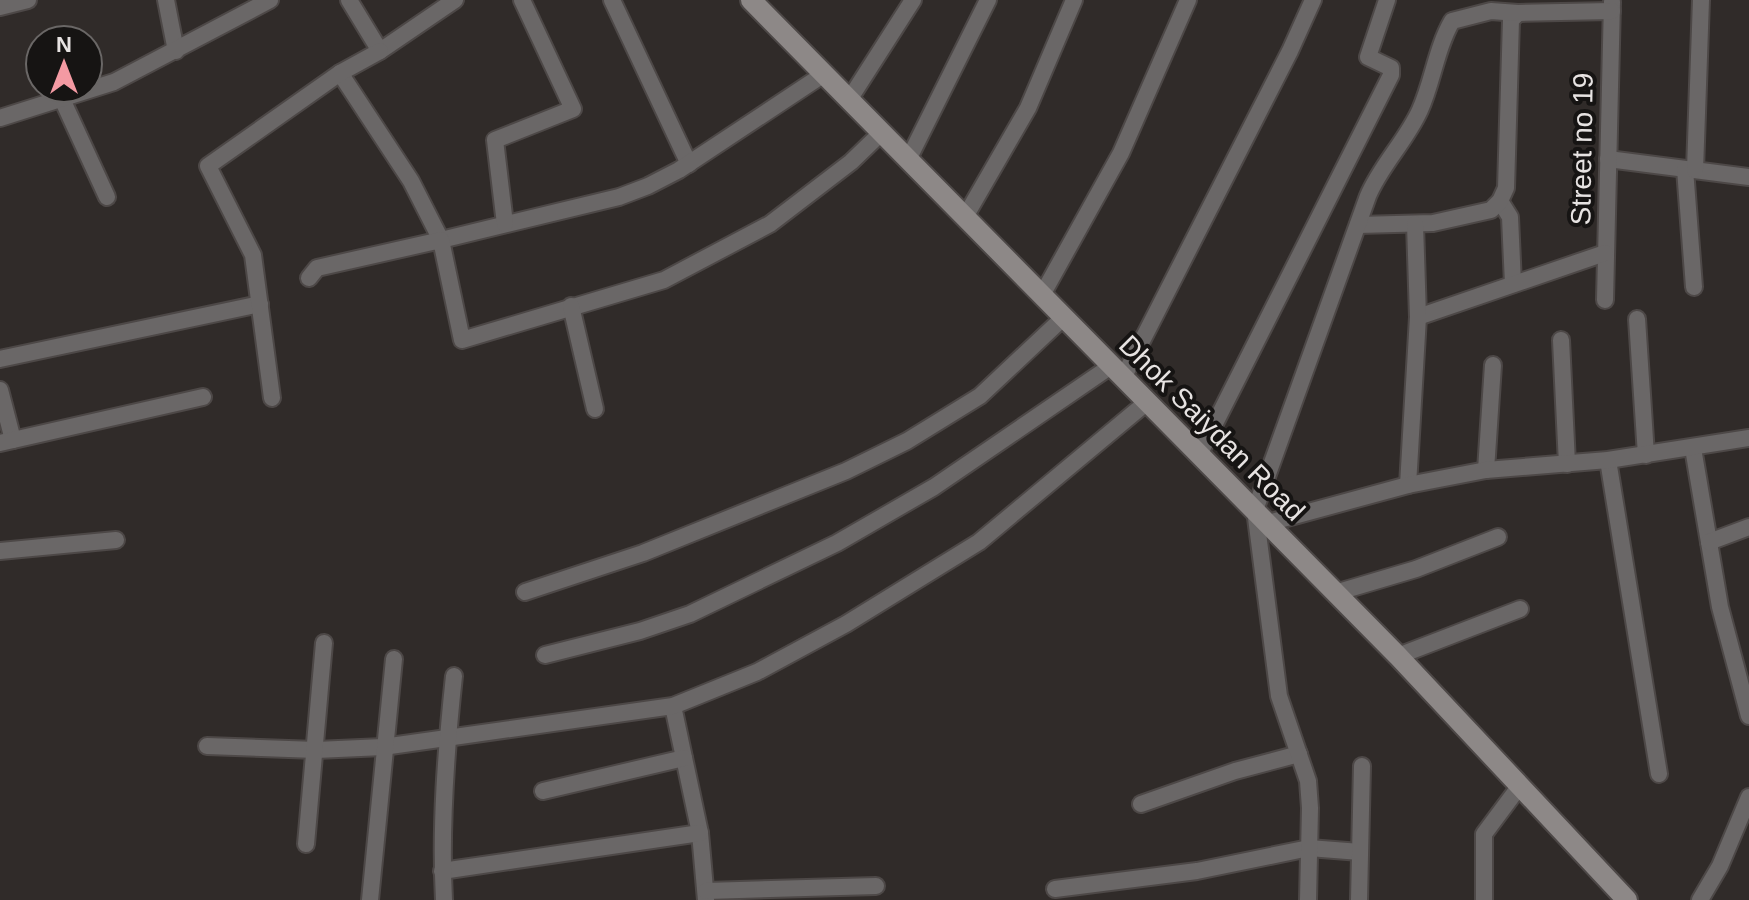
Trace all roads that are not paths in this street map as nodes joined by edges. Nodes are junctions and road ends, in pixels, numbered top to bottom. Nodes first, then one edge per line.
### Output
1 (28, 0) edge
2 (166, 0) edge
3 (270, 0) edge
4 (349, 0) edge
5 (455, 0) edge
6 (522, 0) edge
7 (612, 0) edge
8 (751, 0) edge
9 (913, 0) edge
10 (988, 0) edge
11 (1074, 0) edge
12 (1188, 0) edge
13 (1313, 0) edge
14 (1387, 0) edge
15 (1701, 0) edge
16 (1612, 5) edge
17 (0, 7) edge
18 (1518, 13) junction
19 (176, 51) junction
20 (380, 51) junction
21 (340, 73) junction
22 (824, 74) junction
23 (104, 85) edge
24 (849, 100) junction
25 (46, 104) edge
26 (64, 104) edge
27 (0, 118) edge
28 (881, 133) junction
29 (1608, 159) junction
30 (908, 160) junction
31 (689, 164) junction
32 (1690, 170) junction
33 (1749, 177) edge
34 (107, 197) dead end
35 (1500, 201) junction
36 (965, 217) junction
37 (505, 224) junction
38 (1415, 224) junction
39 (1358, 225) junction
40 (441, 240) junction
41 (1605, 253) junction
42 (309, 278) dead end
43 (1513, 284) junction
44 (1694, 287) dead end
45 (1042, 295) junction
46 (1605, 300) dead end
47 (260, 304) junction
48 (571, 306) junction
49 (1064, 317) junction
50 (1418, 317) junction
51 (1637, 319) dead end
52 (1561, 340) dead end
53 (0, 359) edge
54 (1493, 365) dead end
55 (1117, 372) junction
56 (0, 390) edge
57 (203, 397) dead end
58 (272, 398) dead end
59 (1147, 402) junction
60 (595, 409) dead end
61 (1749, 438) edge
62 (7, 442) edge
63 (1693, 448) junction
64 (1199, 455) junction
65 (1646, 455) junction
66 (1608, 460) junction
67 (1567, 464) junction
68 (1486, 470) junction
69 (1408, 485) junction
70 (1262, 516) junction
71 (1749, 527) edge
72 (1498, 537) dead end
73 (116, 540) dead end
74 (1709, 542) junction
75 (0, 551) edge
76 (525, 592) dead end
77 (1335, 593) junction
78 (1520, 609) dead end
79 (324, 643) dead end
80 (545, 655) dead end
81 (1398, 656) junction
82 (394, 659) dead end
83 (454, 676) dead end
84 (673, 706) junction
85 (1749, 716) edge
86 (447, 739) junction
87 (207, 746) dead end
88 (383, 747) junction
89 (316, 750) junction
90 (1299, 754) junction
91 (684, 758) junction
92 (1362, 766) dead end
93 (1659, 774) dead end
94 (1519, 787) junction
95 (543, 791) dead end
96 (1749, 797) edge
97 (1141, 804) dead end
98 (700, 833) junction
99 (306, 844) dead end
100 (1309, 848) junction
101 (1360, 852) junction
102 (442, 871) junction
103 (876, 886) dead end
104 (1055, 889) dead end
105 (706, 896) edge
106 (370, 900) edge
107 (444, 900) edge
108 (1308, 900) edge
109 (1359, 900) edge
110 (1484, 900) edge
111 (1627, 900) edge
112 (1700, 900) edge

1 - 17 street
2 - 19 street
3 - 19 street
4 - 20 street
5 - 20 street
6 - 37 street
7 - 31 street
8 - 22 main road, Dhok Saiydan Road
9 - 24 street
10 - 30 street
11 - 36 street
12 - 45 street
13 - 55 street
14 - 64 street
15 - 32 street
16 - 18 street
16 - 29 street, Street no 19
18 - 35 street
18 - 39 street
19 - 23 street
20 - 21 street
21 - 40 street
21 - 47 street
22 - 24 main road, Dhok Saiydan Road
22 - 31 street
24 - 28 main road, Dhok Saiydan Road
25 - 27 street
26 - 34 street
28 - 30 main road, Dhok Saiydan Road
28 - 48 street
29 - 32 street
29 - 41 street, Street no 19
30 - 36 main road, Dhok Saiydan Road
31 - 37 street
32 - 33 street
32 - 44 street
35 - 38 street
35 - 43 street
36 - 45 main road, Dhok Saiydan Road
37 - 40 street
38 - 39 street
38 - 50 street
39 - 70 street
40 - 42 street
40 - 48 street
41 - 43 street
41 - 46 street, Street no 19
43 - 50 street
45 - 49 main road, Dhok Saiydan Road
47 - 53 street
47 - 58 street
48 - 60 street
49 - 55 main road, Dhok Saiydan Road
49 - 76 street
50 - 69 street
51 - 65 street
52 - 67 street
54 - 68 street
55 - 59 main road, Dhok Saiydan Road
55 - 80 street
56 - 62 street
57 - 62 street
59 - 64 main road, Dhok Saiydan Road
59 - 84 street
61 - 63 street
63 - 65 street
63 - 74 street
64 - 70 main road, Dhok Saiydan Road
65 - 66 street
66 - 67 street
66 - 93 street
67 - 68 street
68 - 69 street
69 - 70 street
70 - 77 main road, Dhok Saiydan Road
70 - 90 street
71 - 74 street
72 - 77 street
73 - 75 street
74 - 85 street
77 - 81 main road, Dhok Saiydan Road
78 - 81 street
79 - 89 street
81 - 94 main road, Dhok Saiydan Road
82 - 88 street
83 - 86 street
84 - 86 street
84 - 91 street
86 - 88 street
86 - 102 street
87 - 89 street
88 - 89 street
88 - 106 street
89 - 99 street
90 - 97 street
90 - 100 street
91 - 95 street
91 - 98 street
92 - 101 street
94 - 110 street
94 - 111 main road, Dhok Saiydan Road
96 - 112 street
98 - 102 street
98 - 105 street
100 - 101 street
100 - 104 street
100 - 108 street
101 - 109 street
102 - 107 street
103 - 105 street

